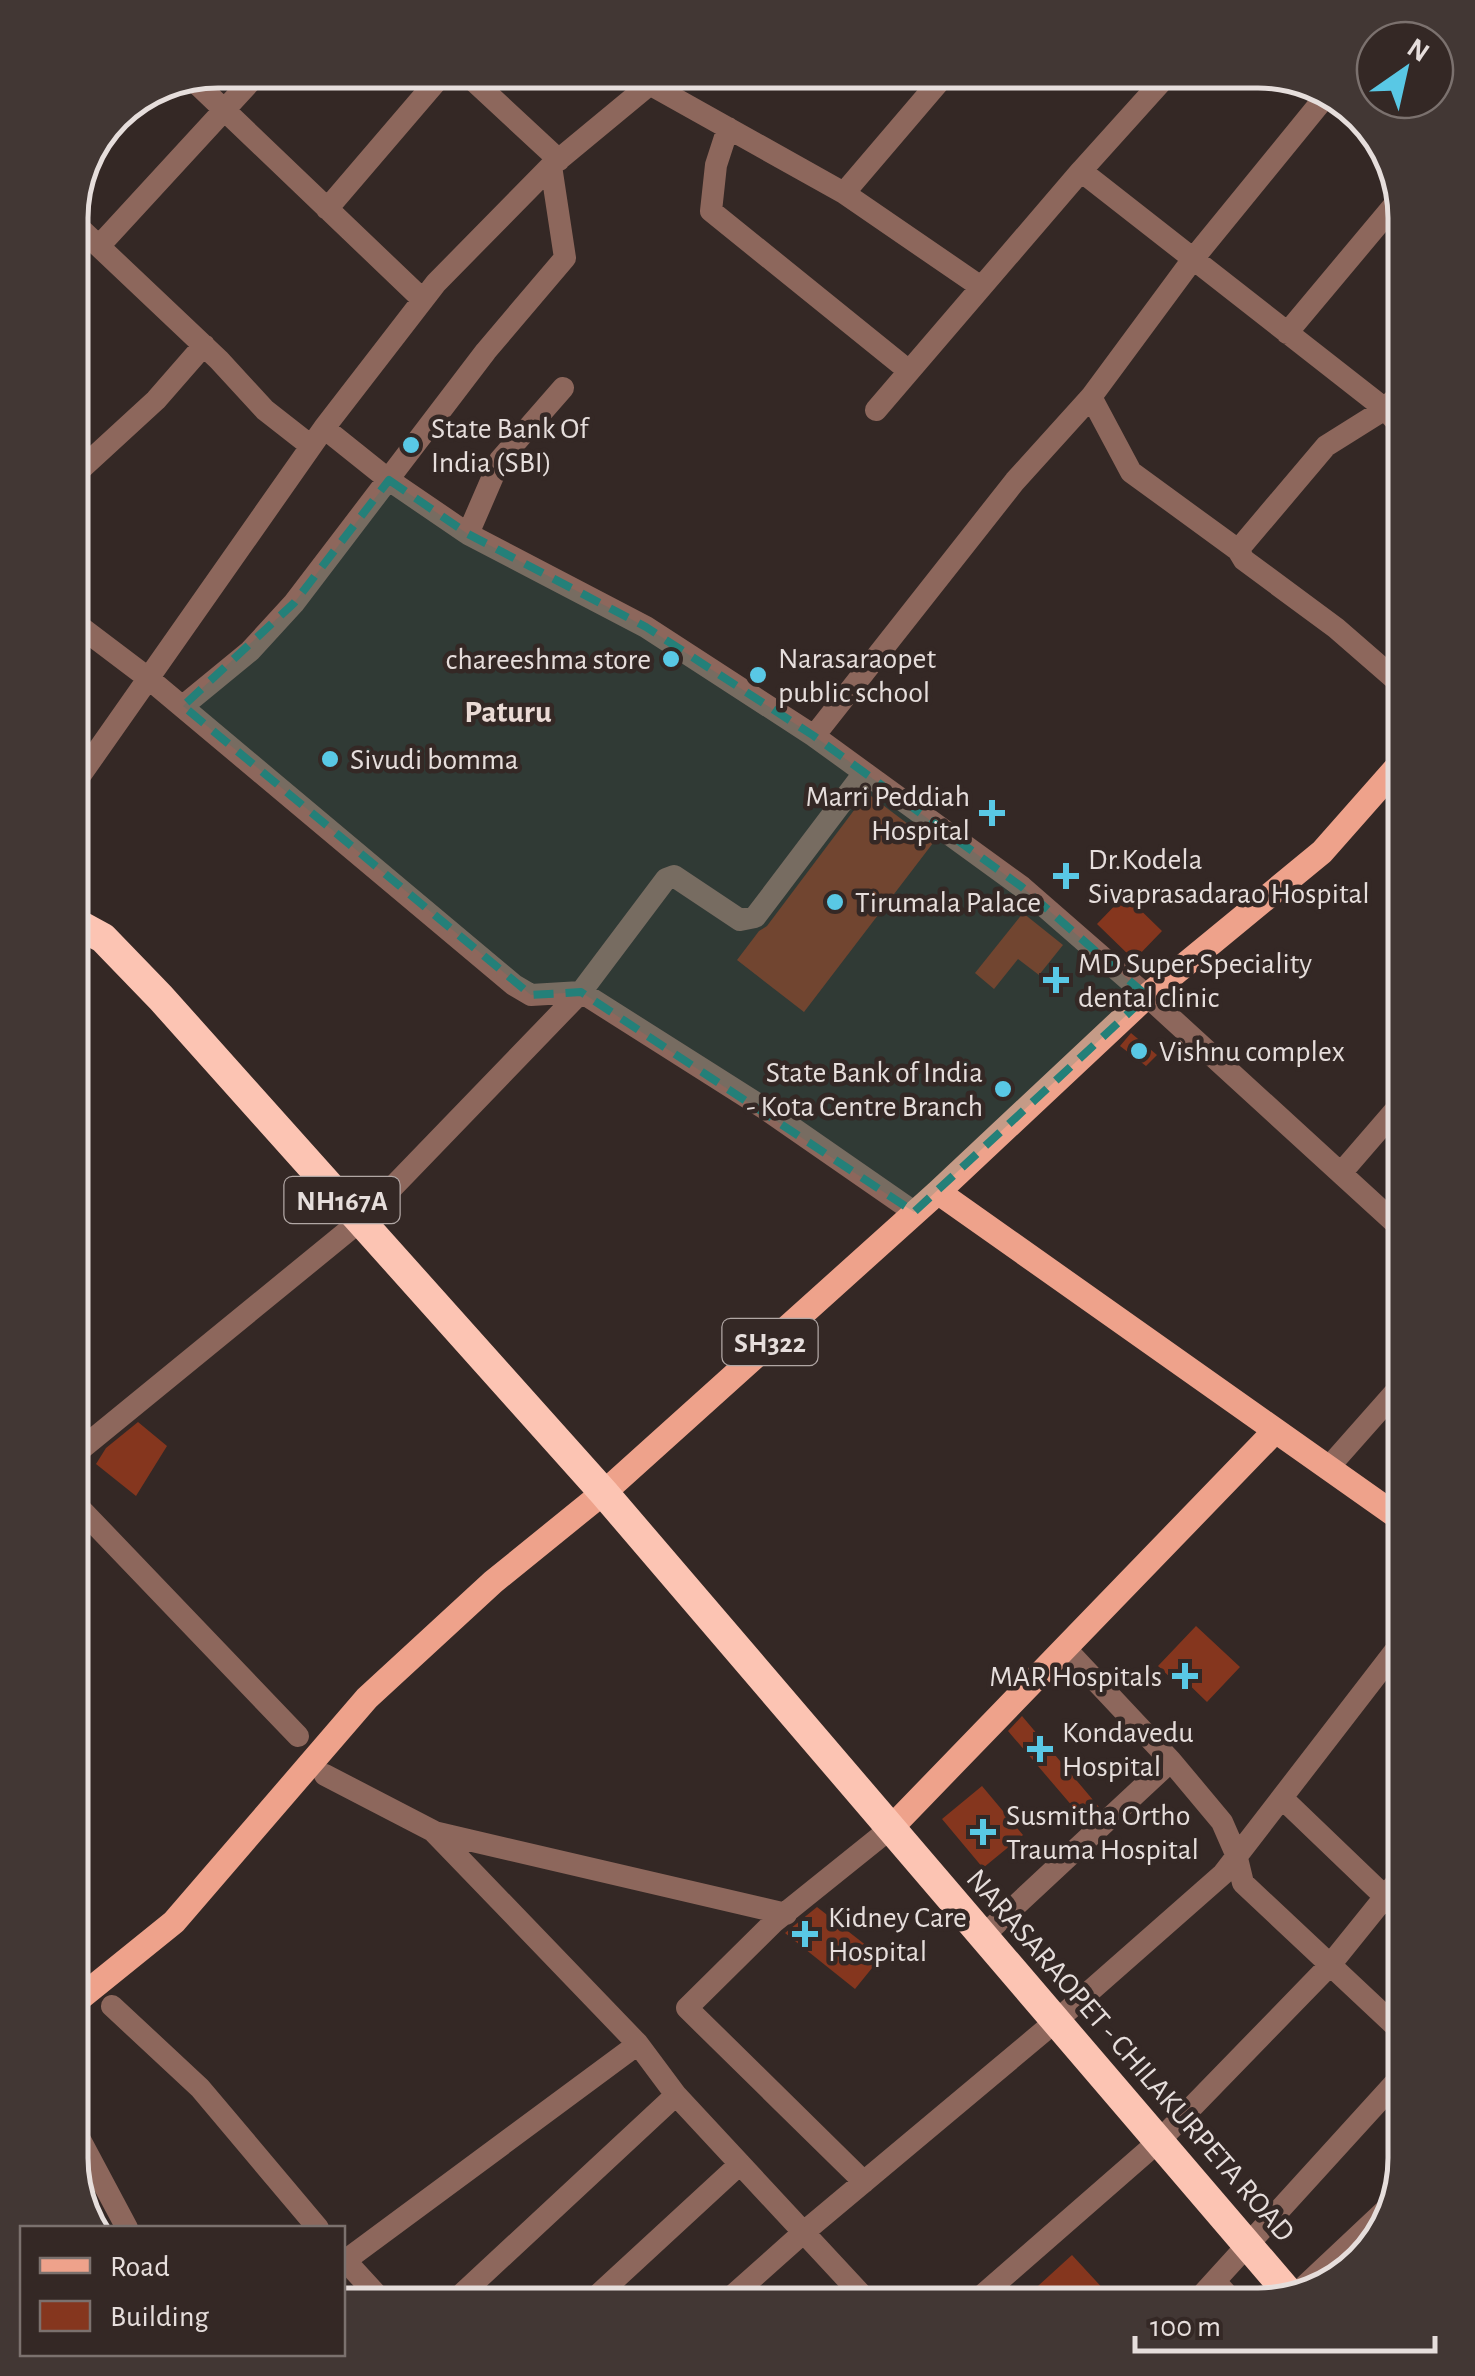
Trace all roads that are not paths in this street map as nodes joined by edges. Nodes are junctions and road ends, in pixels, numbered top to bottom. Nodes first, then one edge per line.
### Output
1 (244, 88) edge
2 (431, 88) edge
3 (480, 88) edge
4 (647, 88) edge
5 (673, 88) edge
6 (934, 88) edge
7 (1156, 88) edge
8 (202, 89) edge
9 (1320, 104) edge
10 (224, 110) junction
11 (728, 128) junction
12 (555, 163) junction
13 (1081, 171) junction
14 (844, 193) junction
15 (327, 209) junction
16 (1387, 213) edge
17 (88, 235) edge
18 (100, 245) junction
19 (1193, 258) junction
20 (981, 287) junction
21 (422, 300) junction
22 (1288, 333) junction
23 (204, 345) junction
24 (909, 371) junction
25 (563, 388) dead end
26 (1091, 397) junction
27 (1388, 406) edge
28 (1385, 409) junction
29 (876, 410) dead end
30 (1388, 412) edge
31 (317, 437) junction
32 (88, 462) edge
33 (389, 480) junction
34 (468, 534) junction
35 (1238, 550) junction
36 (88, 633) edge
37 (1388, 673) edge
38 (148, 678) junction
39 (183, 706) junction
40 (814, 736) junction
41 (88, 764) edge
42 (864, 773) junction
43 (1388, 777) edge
44 (88, 930) edge
45 (582, 992) junction
46 (1147, 996) junction
47 (1388, 1119) edge
48 (1341, 1174) junction
49 (938, 1192) junction
50 (914, 1212) junction
51 (1388, 1217) edge
52 (360, 1220) junction
53 (1388, 1400) edge
54 (1275, 1431) junction
55 (88, 1443) edge
56 (1328, 1468) junction
57 (604, 1493) junction
58 (1388, 1510) edge
59 (88, 1517) edge
60 (1065, 1648) junction
61 (1388, 1660) edge
62 (298, 1736) dead end
63 (1172, 1761) junction
64 (326, 1775) dead end
65 (1282, 1798) junction
66 (891, 1828) junction
67 (433, 1832) junction
68 (1236, 1854) junction
69 (1388, 1894) edge
70 (1385, 1898) junction
71 (1388, 1901) edge
72 (786, 1914) junction
73 (983, 1936) junction
74 (1330, 1964) junction
75 (88, 1991) edge
76 (112, 2006) dead end
77 (1388, 2019) edge
78 (1056, 2021) junction
79 (638, 2044) junction
80 (1388, 2091) edge
81 (676, 2094) junction
82 (1158, 2141) junction
83 (88, 2155) edge
84 (740, 2164) junction
85 (864, 2182) junction
86 (126, 2226) edge
87 (316, 2226) edge
88 (1368, 2226) edge
89 (804, 2232) junction
90 (1248, 2245) junction
91 (345, 2259) edge
92 (345, 2261) edge
93 (1318, 2273) edge
94 (1215, 2281) junction
95 (1283, 2286) edge
96 (370, 2288) edge
97 (469, 2288) edge
98 (606, 2288) edge
99 (741, 2288) edge
100 (855, 2288) edge
101 (991, 2288) edge
102 (1209, 2288) edge
103 (1221, 2288) edge

1 - 10 street
2 - 15 street
3 - 12 street
4 - 12 street
5 - 11 street
6 - 14 street
7 - 13 street
8 - 10 street
9 - 19 street
10 - 15 street
10 - 18 street
11 - 14 street
11 - 24 street
12 - 21 street
12 - 33 street
13 - 19 street
13 - 20 street
14 - 20 street
15 - 21 street
16 - 22 street
17 - 18 street
18 - 23 street
19 - 22 street
19 - 26 street
20 - 24 street
21 - 31 street
22 - 28 street
23 - 31 street
23 - 32 street
24 - 29 street
25 - 34 street
26 - 35 street
26 - 40 street
27 - 28 street
28 - 30 street
28 - 35 street
31 - 33 street
31 - 38 street
33 - 34 street
33 - 39 street
34 - 40 street
35 - 37 street
36 - 38 street
38 - 39 street
38 - 41 street
39 - 45 street
40 - 42 street
42 - 45 street
42 - 46 street
43 - 46 main road, SH322
44 - 52 highway, NH167A
45 - 50 street
45 - 52 street
46 - 48 street
46 - 49 main road, SH322
47 - 48 street
48 - 51 street
49 - 50 main road, SH322
49 - 54 main road
50 - 57 main road, SH322
52 - 55 street
52 - 57 highway, NH167A
53 - 56 street
54 - 56 main road
54 - 60 main road
56 - 58 main road
57 - 66 highway, NARASARAOPET - CHILAKURPETA ROAD / NH167A
57 - 75 main road
59 - 62 street
60 - 63 street
60 - 66 main road
61 - 65 street
63 - 68 street
63 - 73 street
64 - 67 street
65 - 68 street
65 - 70 street
66 - 72 street
66 - 73 highway, NARASARAOPET - CHILAKURPETA ROAD / NH167A
67 - 72 street
67 - 79 street
68 - 74 street
68 - 78 street
69 - 70 street
70 - 71 street
70 - 74 street
72 - 85 street
73 - 78 highway, NARASARAOPET - CHILAKURPETA ROAD / NH167A
74 - 77 street
74 - 82 street
76 - 87 street
78 - 82 highway, NARASARAOPET - CHILAKURPETA ROAD / NH167A
78 - 85 street
79 - 81 street
79 - 91 street
80 - 90 street
81 - 84 street
81 - 97 street
82 - 90 highway, NARASARAOPET - CHILAKURPETA ROAD / NH167A
82 - 101 street
83 - 86 street
84 - 89 street
84 - 98 street
85 - 89 street
88 - 93 street
89 - 99 street
89 - 100 street
90 - 94 street
90 - 95 highway, NARASARAOPET - CHILAKURPETA ROAD / NH167A
92 - 96 street
94 - 102 street
94 - 103 street

